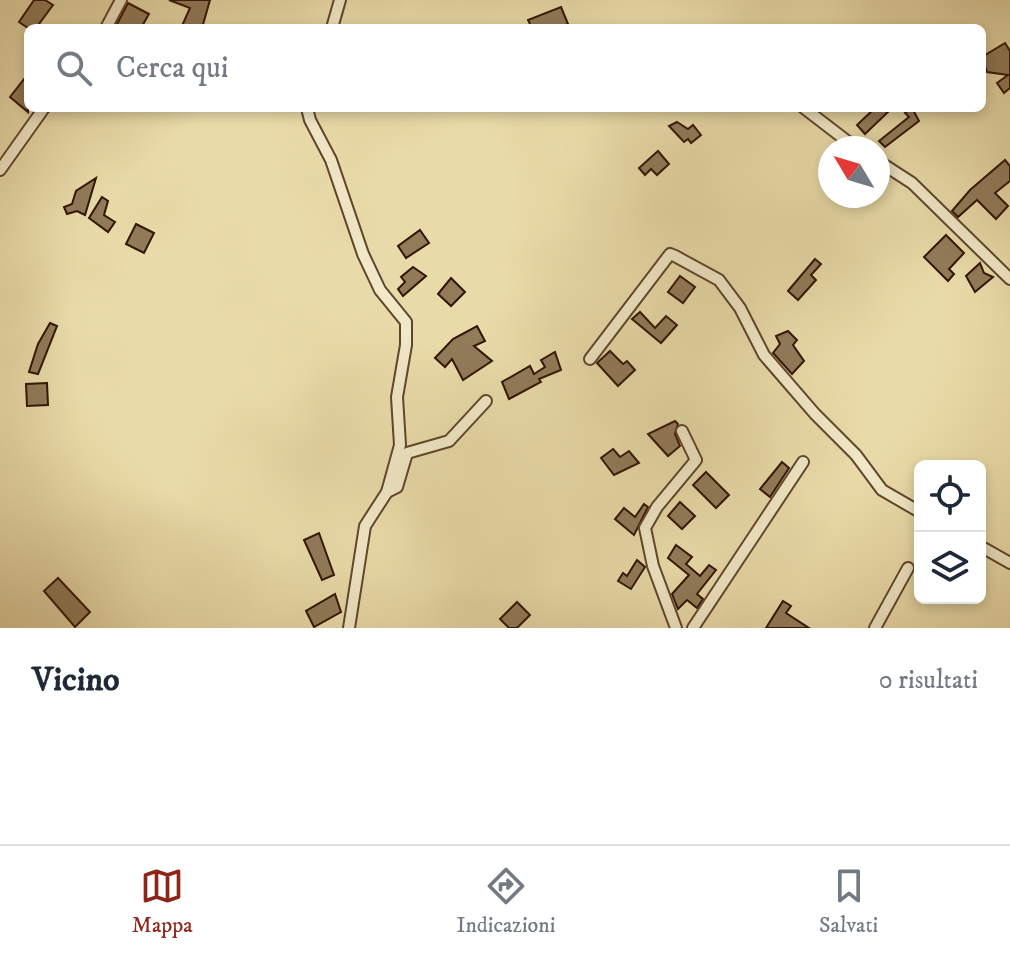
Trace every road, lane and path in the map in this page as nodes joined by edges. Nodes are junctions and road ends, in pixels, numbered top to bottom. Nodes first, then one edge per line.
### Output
1 (121, 0) edge
2 (340, 0) edge
3 (108, 24) edge
4 (333, 24) edge
5 (41, 112) edge
6 (308, 112) edge
7 (809, 112) edge
8 (840, 136) edge
9 (890, 169) edge
10 (0, 170) edge
11 (1010, 279) edge
12 (590, 359) dead end
13 (486, 401) dead end
14 (682, 431) dead end
15 (803, 462) dead end
16 (387, 492) junction
17 (914, 509) edge
18 (986, 549) edge
19 (1010, 563) edge
20 (908, 568) dead end
21 (349, 628) edge
22 (676, 628) edge
23 (693, 628) edge
24 (875, 628) edge

1 - 3 street
2 - 4 street
5 - 10 street
6 - 16 street
7 - 8 street
9 - 11 street
12 - 17 street
13 - 16 street
14 - 22 street
15 - 23 street
16 - 21 street
18 - 19 street
20 - 24 street

